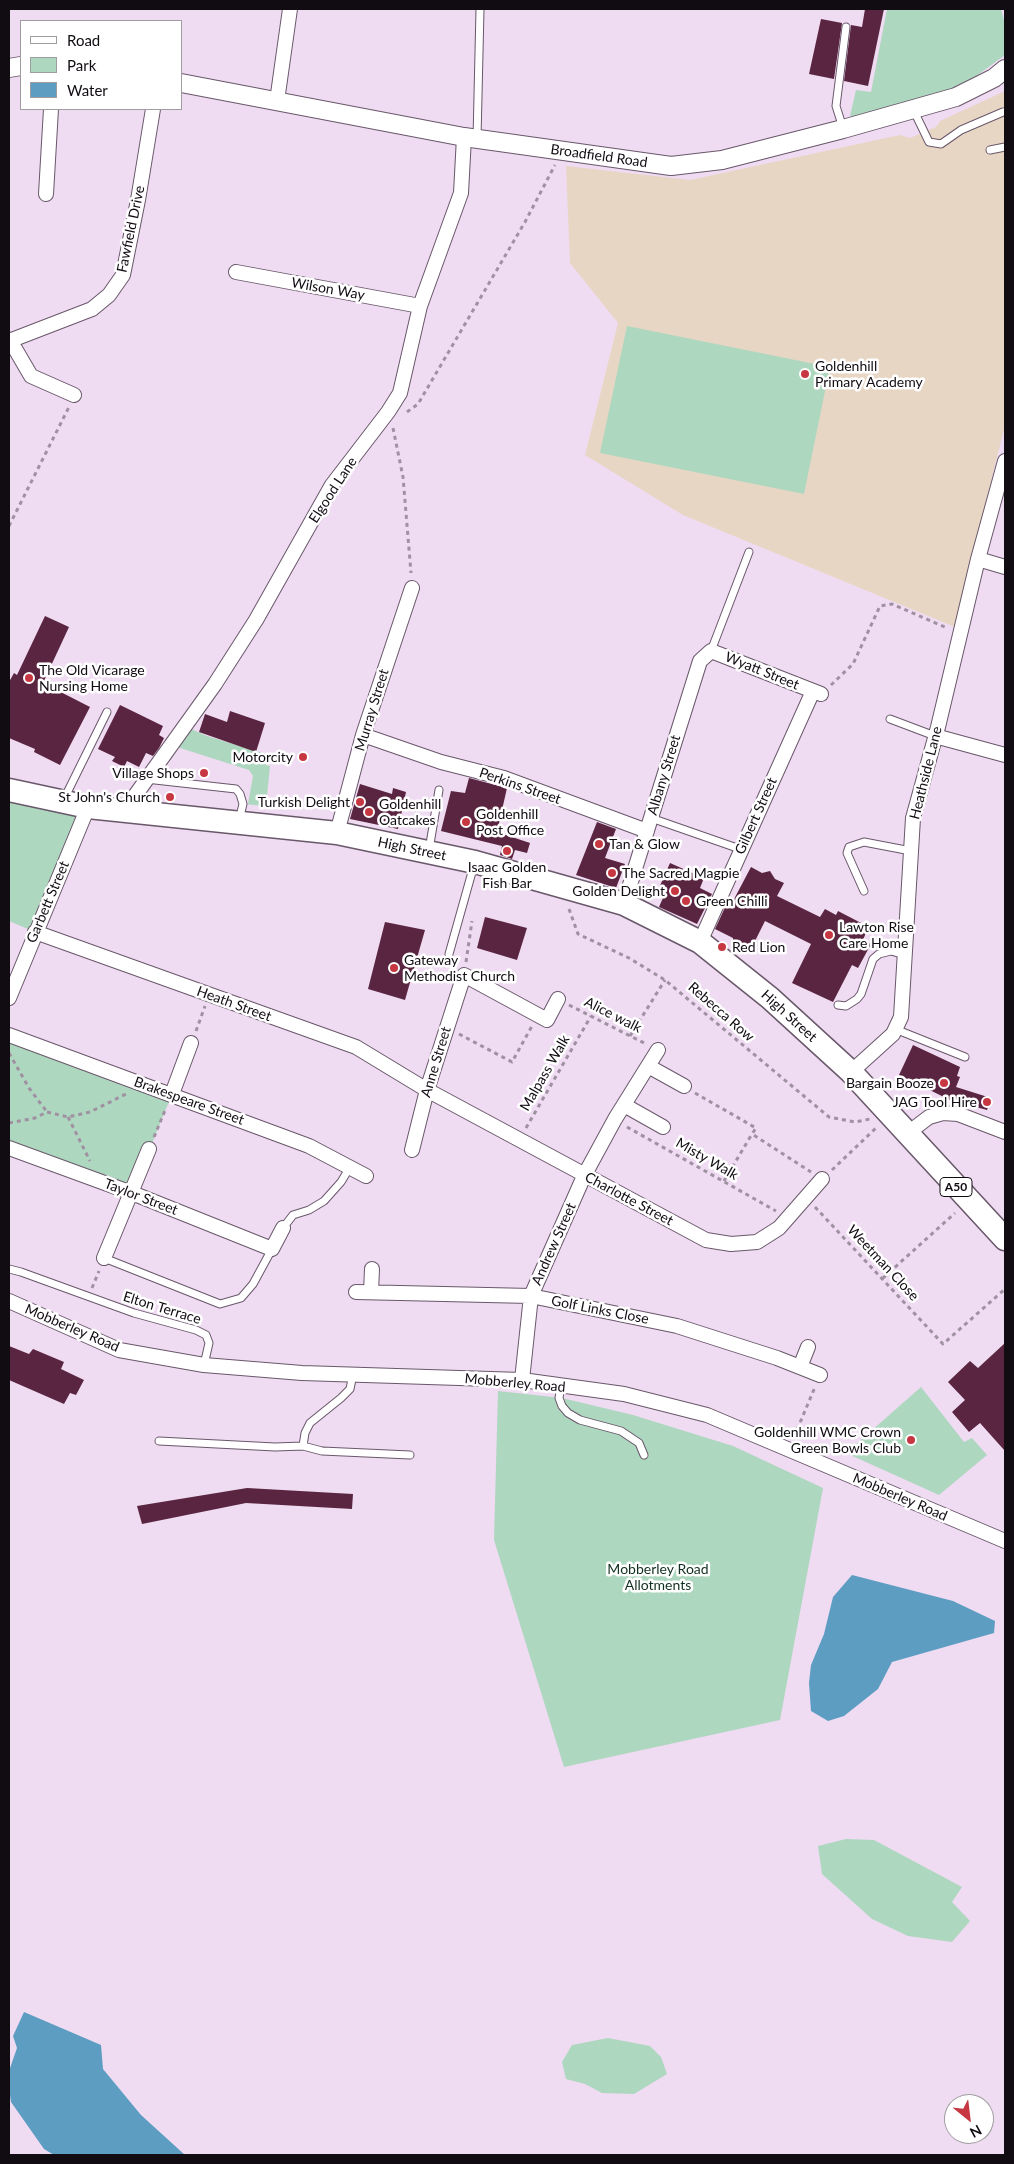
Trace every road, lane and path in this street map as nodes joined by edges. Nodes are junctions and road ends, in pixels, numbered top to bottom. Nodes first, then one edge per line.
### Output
1 (290, 9) edge
2 (480, 9) edge
3 (846, 27) dead end
4 (1005, 68) edge
5 (182, 83) edge
6 (277, 101) junction
7 (913, 109) junction
8 (51, 110) edge
9 (153, 110) edge
10 (1002, 112) dead end
11 (843, 129) junction
12 (470, 138) junction
13 (1005, 147) edge
14 (990, 150) dead end
15 (562, 151) junction
16 (46, 194) dead end
17 (236, 272) dead end
18 (420, 306) junction
19 (9, 340) edge
20 (74, 396) joint
21 (388, 412) junction
22 (1005, 461) edge
23 (9, 526) edge
24 (749, 552) dead end
25 (978, 559) junction
26 (1005, 567) edge
27 (412, 588) joint
28 (961, 634) junction
29 (711, 651) junction
30 (817, 692) junction
31 (107, 712) dead end
32 (890, 719) dead end
33 (363, 735) junction
34 (935, 736) junction
35 (1005, 755) edge
36 (146, 779) junction
37 (9, 790) edge
38 (439, 790) dead end
39 (62, 802) junction
40 (88, 807) junction
41 (124, 811) junction
42 (238, 823) junction
43 (649, 825) junction
44 (337, 833) junction
45 (740, 849) junction
46 (911, 850) junction
47 (428, 853) junction
48 (474, 862) junction
49 (560, 887) junction
50 (864, 891) dead end
51 (624, 904) junction
52 (472, 917) dead end
53 (35, 932) junction
54 (700, 942) junction
55 (449, 954) dead end
56 (905, 955) junction
57 (464, 975) junction
58 (665, 980) junction
59 (209, 995) junction
60 (9, 998) edge
61 (558, 999) joint
62 (838, 1005) dead end
63 (538, 1015) junction
64 (591, 1016) junction
65 (447, 1027) junction
66 (896, 1029) junction
67 (9, 1035) edge
68 (630, 1036) junction
69 (191, 1043) joint
70 (658, 1050) joint
71 (9, 1053) edge
72 (965, 1057) dead end
73 (648, 1066) junction
74 (851, 1072) junction
75 (145, 1085) junction
76 (684, 1086) joint
77 (427, 1090) junction
78 (172, 1094) junction
79 (624, 1105) junction
80 (47, 1112) junction
81 (890, 1116) junction
82 (68, 1117) junction
83 (615, 1119) junction
84 (9, 1123) edge
85 (663, 1127) dead end
86 (1005, 1132) edge
87 (908, 1133) junction
88 (752, 1134) junction
89 (519, 1140) junction
90 (9, 1148) edge
91 (150, 1149) joint
92 (412, 1150) dead end
93 (350, 1167) junction
94 (366, 1176) dead end
95 (584, 1176) junction
96 (822, 1179) junction
97 (100, 1181) junction
98 (724, 1181) junction
99 (132, 1192) junction
100 (806, 1198) junction
101 (969, 1201) junction
102 (788, 1217) junction
103 (283, 1228) joint
104 (1005, 1239) edge
105 (272, 1249) junction
106 (104, 1258) junction
107 (9, 1269) edge
108 (372, 1270) dead end
109 (883, 1278) junction
110 (1005, 1289) edge
111 (356, 1292) dead end
112 (371, 1292) junction
113 (84, 1296) junction
114 (531, 1296) junction
115 (9, 1301) edge
116 (808, 1347) dead end
117 (204, 1365) junction
118 (800, 1367) junction
119 (353, 1374) junction
120 (820, 1375) joint
121 (522, 1380) junction
122 (561, 1386) junction
123 (158, 1442) dead end
124 (303, 1446) junction
125 (789, 1450) junction
126 (410, 1455) dead end
127 (644, 1455) dead end
128 (1005, 1541) edge

1 - 6 street
2 - 12 lane
3 - 11 lane
4 - 7 street, Broadfield Road
5 - 6 street, Broadfield Road
6 - 12 street, Broadfield Road
7 - 10 lane
7 - 11 street, Broadfield Road
8 - 16 street
9 - 19 street, Fawfield Drive
11 - 15 street, Broadfield Road
12 - 15 street, Broadfield Road
12 - 18 street, Elgood Lane
13 - 14 lane
15 - 21 path
17 - 18 street, Wilson Way
18 - 21 street, Elgood Lane
19 - 20 street
20 - 23 path
21 - 27 path
21 - 36 street, Elgood Lane
22 - 25 street, Heathside Lane
24 - 29 lane
25 - 26 street
25 - 28 street, Heathside Lane
27 - 33 street, Murray Street
28 - 30 path
28 - 34 street, Heathside Lane
29 - 30 street, Wyatt Street
29 - 43 street, Albany Street
30 - 45 street, Gilbert Street
31 - 39 lane
32 - 34 lane
33 - 43 street, Perkins Street
33 - 44 street, Murray Street
34 - 35 street
34 - 46 street, Heathside Lane
36 - 41 street, Elgood Lane
36 - 42 lane
37 - 39 main road, High Street / A50
38 - 47 lane
39 - 40 main road, High Street / A50
40 - 41 main road, High Street / A50
40 - 53 street, Garbett Street
41 - 42 main road, High Street / A50
42 - 44 main road, High Street / A50
43 - 45 lane
43 - 51 street, Albany Street
44 - 47 main road, High Street / A50
45 - 54 street, Gilbert Street
46 - 50 lane
46 - 56 street, Heathside Lane
47 - 48 main road, High Street / A50
48 - 49 main road, High Street / A50
48 - 55 lane
49 - 51 main road, High Street / A50
49 - 58 path, Rebecca Row
51 - 54 main road, High Street / A50
52 - 57 path
53 - 59 street, Heath Street
53 - 60 street, Garbett Street
54 - 74 main road, High Street / A50
56 - 62 lane
56 - 66 street, Heathside Lane
57 - 63 street
57 - 65 street, Anne Street
58 - 68 path
58 - 81 path, Rebecca Row
59 - 69 path
59 - 77 street, Heath Street
61 - 63 street
61 - 64 path, Alice walk
63 - 65 path
64 - 68 path, Alice walk
64 - 89 path, Malpass Walk
65 - 77 street, Anne Street
66 - 72 lane
66 - 74 street
67 - 75 street, Brakespeare Street
68 - 70 path, Alice walk
69 - 78 street
70 - 73 street, Andrew Street
71 - 80 path
73 - 76 street
73 - 79 street, Andrew Street
74 - 81 main road, High Street / A50
75 - 78 street, Brakespeare Street
75 - 82 path
76 - 88 path
77 - 89 street, Charlotte Street
77 - 92 street, Anne Street
78 - 91 path
78 - 93 street, Brakespeare Street
79 - 83 street, Andrew Street
79 - 85 street
80 - 82 path
80 - 84 path
81 - 87 main road, High Street / A50
81 - 96 path
82 - 97 path
83 - 95 street, Andrew Street
83 - 98 path, Misty Walk
86 - 87 street
87 - 101 main road, A50
88 - 96 path
88 - 98 path
89 - 95 street, Charlotte Street
90 - 97 street, Taylor Street
91 - 99 street
93 - 94 street, Brakespeare Street
93 - 103 lane
95 - 102 street, Charlotte Street
95 - 114 street, Andrew Street
96 - 100 street, Charlotte Street
97 - 99 street, Taylor Street
98 - 102 path, Misty Walk
99 - 105 street, Taylor Street
99 - 106 street
100 - 102 street, Charlotte Street
100 - 109 path, Weetman Close
101 - 104 main road, A50
101 - 109 path
103 - 105 street
105 - 106 lane
106 - 113 path
107 - 113 lane, Elton Terrace
108 - 112 street
109 - 110 path, Weetman Close
111 - 112 street, Golf Links Close
112 - 114 street, Golf Links Close
113 - 117 lane, Elton Terrace
114 - 118 street, Golf Links Close
114 - 121 street, Andrew Street
115 - 117 street, Mobberley Road
116 - 118 street
117 - 119 street, Mobberley Road
118 - 120 street, Golf Links Close
119 - 121 street, Mobberley Road
119 - 124 lane
120 - 125 path
121 - 122 street, Mobberley Road
122 - 125 street, Mobberley Road
122 - 127 lane
123 - 124 lane
124 - 126 lane
125 - 128 street, Mobberley Road

